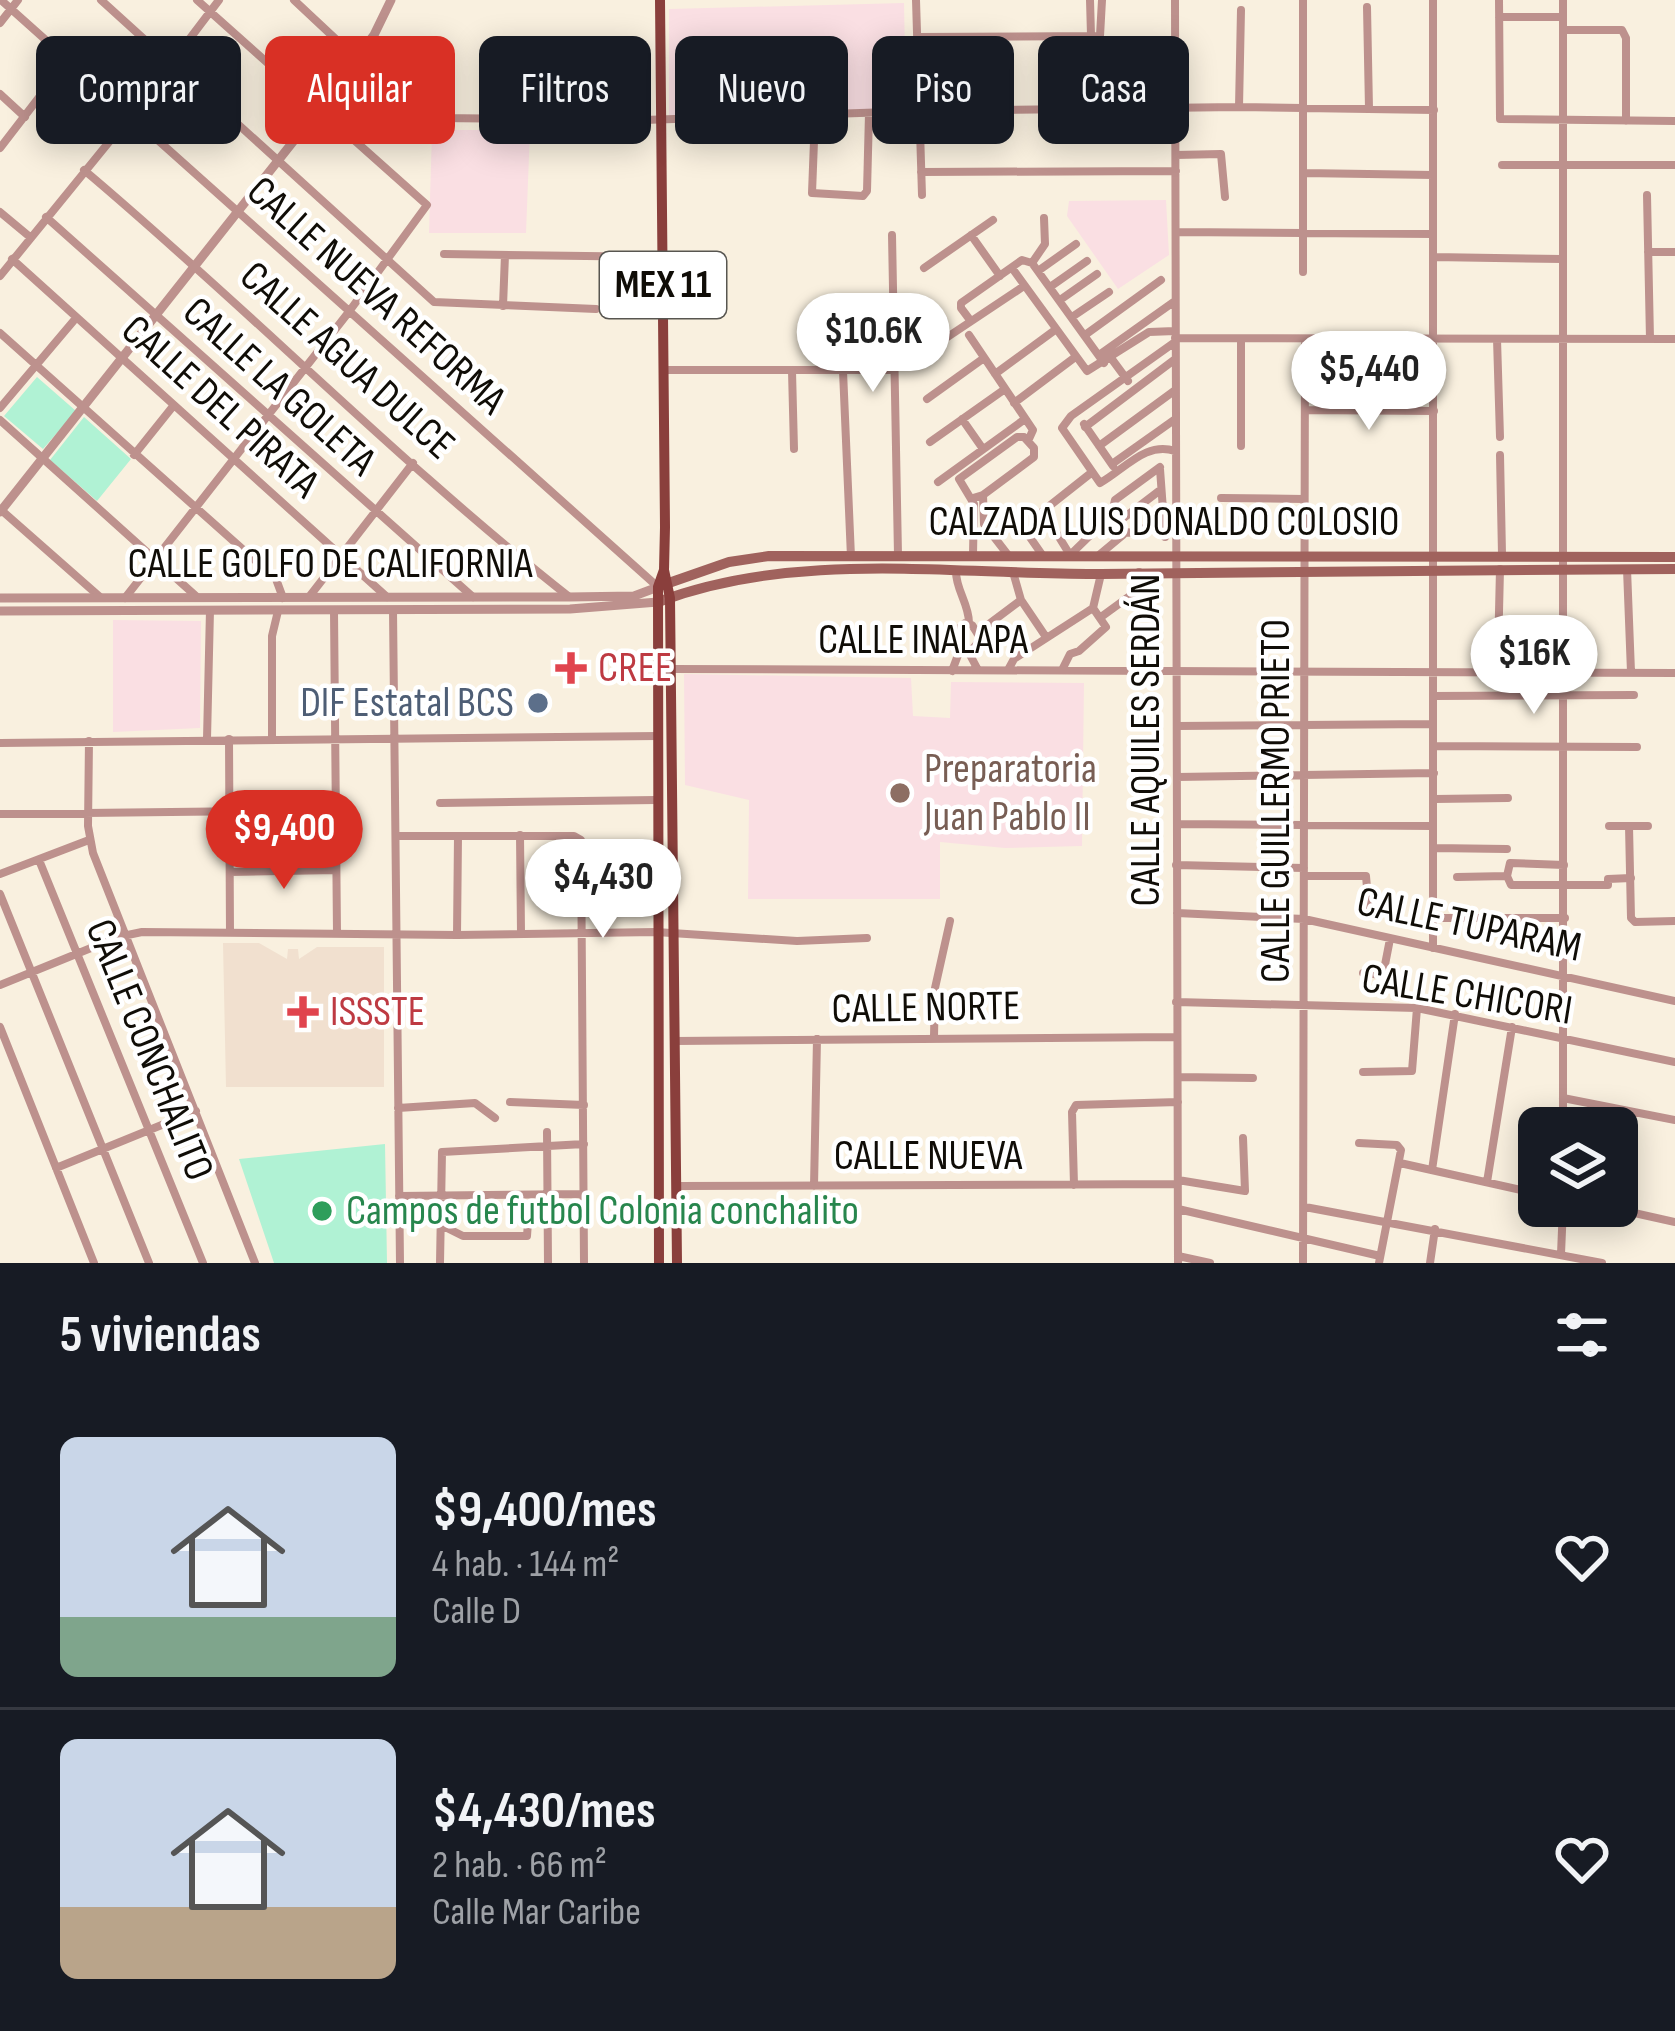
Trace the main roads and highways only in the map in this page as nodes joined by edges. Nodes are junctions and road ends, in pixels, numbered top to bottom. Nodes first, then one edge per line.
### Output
1 (660, 0) edge
2 (1130, 554) junction
3 (1009, 556) junction
4 (1675, 557) edge
5 (1563, 563) junction
6 (1675, 569) edge
7 (1013, 572) junction
8 (1135, 572) junction
9 (664, 580) junction
10 (664, 600) junction
11 (659, 1263) edge
12 (677, 1263) edge

1 - 9 main road, MEX 11
2 - 3 main road, CALZADA LUIS DONALDO COLOSIO
2 - 5 main road, CALZADA LUIS DONALDO COLOSIO
2 - 8 main road
3 - 7 main road
3 - 9 main road, CALZADA LUIS DONALDO COLOSIO
4 - 5 main road, CALZADA LUIS DONALDO COLOSIO
5 - 6 main road, CALZADA LUIS DONALDO COLOSIO
5 - 8 main road, CALZADA LUIS DONALDO COLOSIO
7 - 8 main road, CALZADA LUIS DONALDO COLOSIO
7 - 10 main road, CALZADA LUIS DONALDO COLOSIO
9 - 10 main road, MEX 11
10 - 11 main road, MEX 11
10 - 12 main road, MEX 11

